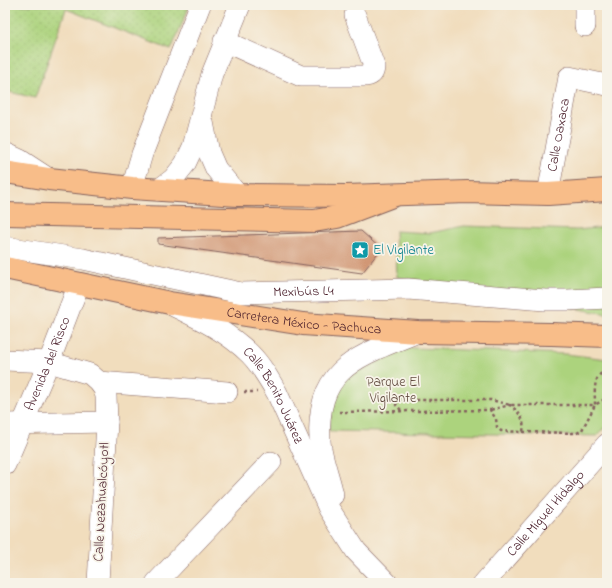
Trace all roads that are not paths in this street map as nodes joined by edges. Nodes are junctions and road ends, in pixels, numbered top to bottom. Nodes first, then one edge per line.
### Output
1 (200, 5) edge
2 (240, 5) edge
3 (585, 5) edge
4 (355, 15) dead end
5 (585, 26) dead end
6 (224, 41) junction
7 (607, 85) edge
8 (202, 115) junction
9 (5, 153) edge
10 (5, 172) edge
11 (49, 179) junction
12 (132, 188) junction
13 (158, 190) junction
14 (607, 190) edge
15 (397, 194) junction
16 (548, 194) junction
17 (238, 195) junction
18 (5, 214) edge
19 (5, 237) edge
20 (5, 247) edge
21 (5, 268) edge
22 (32, 275) junction
23 (5, 276) edge
24 (79, 284) junction
25 (607, 288) edge
26 (607, 298) edge
27 (170, 304) junction
28 (418, 332) junction
29 (607, 336) edge
30 (5, 360) edge
31 (49, 362) junction
32 (99, 382) junction
33 (227, 392) road end
34 (107, 422) junction
35 (13, 424) edge
36 (607, 444) edge
37 (271, 462) dead end
38 (5, 464) edge
39 (338, 522) junction
40 (98, 583) edge
41 (156, 583) edge
42 (387, 583) edge
43 (484, 583) edge

1 - 12 street
2 - 6 street
3 - 5 street
4 - 6 street
6 - 8 street
7 - 16 street, Calle Oaxaca
8 - 13 street
8 - 17 street
9 - 11 street
10 - 11 main road
11 - 12 main road
12 - 13 main road
13 - 17 main road
14 - 16 main road
15 - 16 main road
15 - 17 main road
15 - 18 main road
19 - 25 street, Mexibús L4
20 - 26 street, Mexibús L4
21 - 22 main road, Carretera México - Pachuca
22 - 23 main road
22 - 24 main road, Carretera México - Pachuca
24 - 27 main road, Carretera México - Pachuca
24 - 31 street, Avenida del Risco
27 - 28 main road, Carretera México - Pachuca
27 - 39 street, Calle Benito Juárez
28 - 29 main road, Carretera México - Pachuca
28 - 39 street, Calle Benito Juárez
30 - 31 street
31 - 32 street
31 - 35 street, Avenida del Risco
32 - 33 street
32 - 34 street, Calle Nezahualcóyotl
34 - 35 street
34 - 40 street, Calle Nezahualcóyotl
35 - 38 street, Avenida del Risco
36 - 43 street, Calle Miguel Hidalgo
37 - 41 street
39 - 42 street, Calle Benito Juárez

